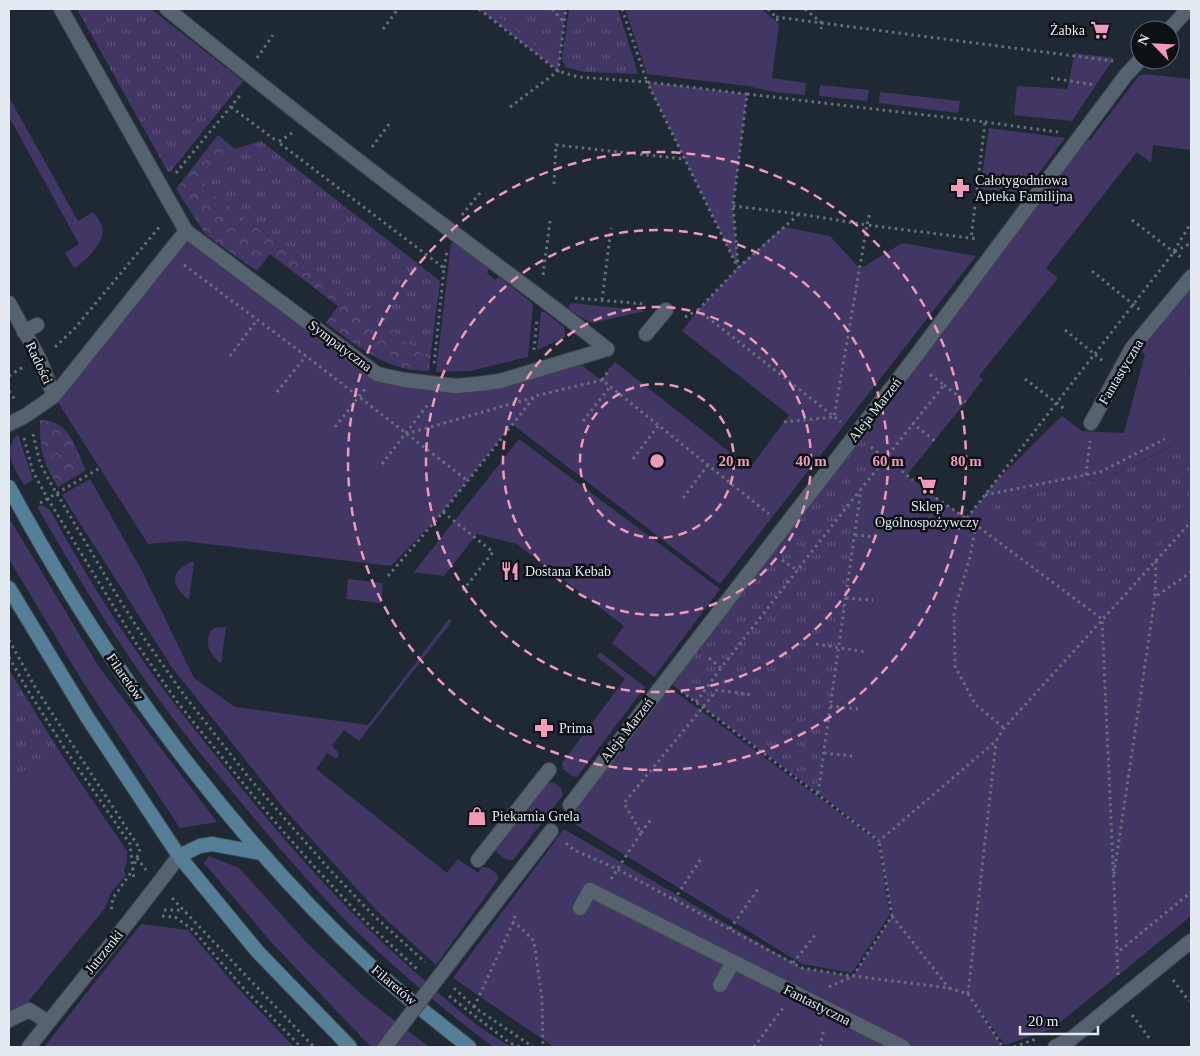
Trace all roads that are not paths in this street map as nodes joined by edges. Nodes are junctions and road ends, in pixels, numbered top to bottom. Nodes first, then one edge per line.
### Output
1 (60, 9) edge
2 (167, 9) edge
3 (1188, 9) edge
4 (1178, 20) edge
5 (1131, 70) edge
6 (186, 230) junction
7 (1191, 277) edge
8 (9, 303) edge
9 (666, 310) road end
10 (646, 334) dead end
11 (54, 396) junction
12 (12, 422) edge
13 (1091, 423) road end
14 (9, 487) edge
15 (9, 588) edge
16 (549, 770) dead end
17 (570, 805) dead end
18 (551, 831) road end
19 (261, 853) junction
20 (180, 856) junction
21 (478, 860) dead end
22 (580, 908) dead end
23 (1191, 941) edge
24 (733, 962) junction
25 (720, 985) dead end
26 (9, 1020) edge
27 (48, 1022) junction
28 (29, 1047) edge
29 (350, 1047) edge
30 (385, 1047) edge
31 (469, 1047) edge
32 (903, 1047) edge
33 (1055, 1047) edge

1 - 6 street, Sympatyczna
2 - 6 street, Sympatyczna
3 - 4 street
5 - 17 street, Aleja Marzeń
6 - 11 street
7 - 13 street, Fantastyczna
8 - 11 street, Radości
9 - 10 street
11 - 12 street
14 - 19 main road, Filaretów
15 - 20 main road
16 - 21 street
18 - 30 street, bridge
19 - 20 main road
19 - 31 main road, Filaretów
20 - 27 street, Jutrzenki
20 - 29 main road
22 - 24 street, Fantastyczna
23 - 33 street
24 - 25 street
24 - 32 street, Fantastyczna
26 - 27 street
27 - 28 street, Jutrzenki

